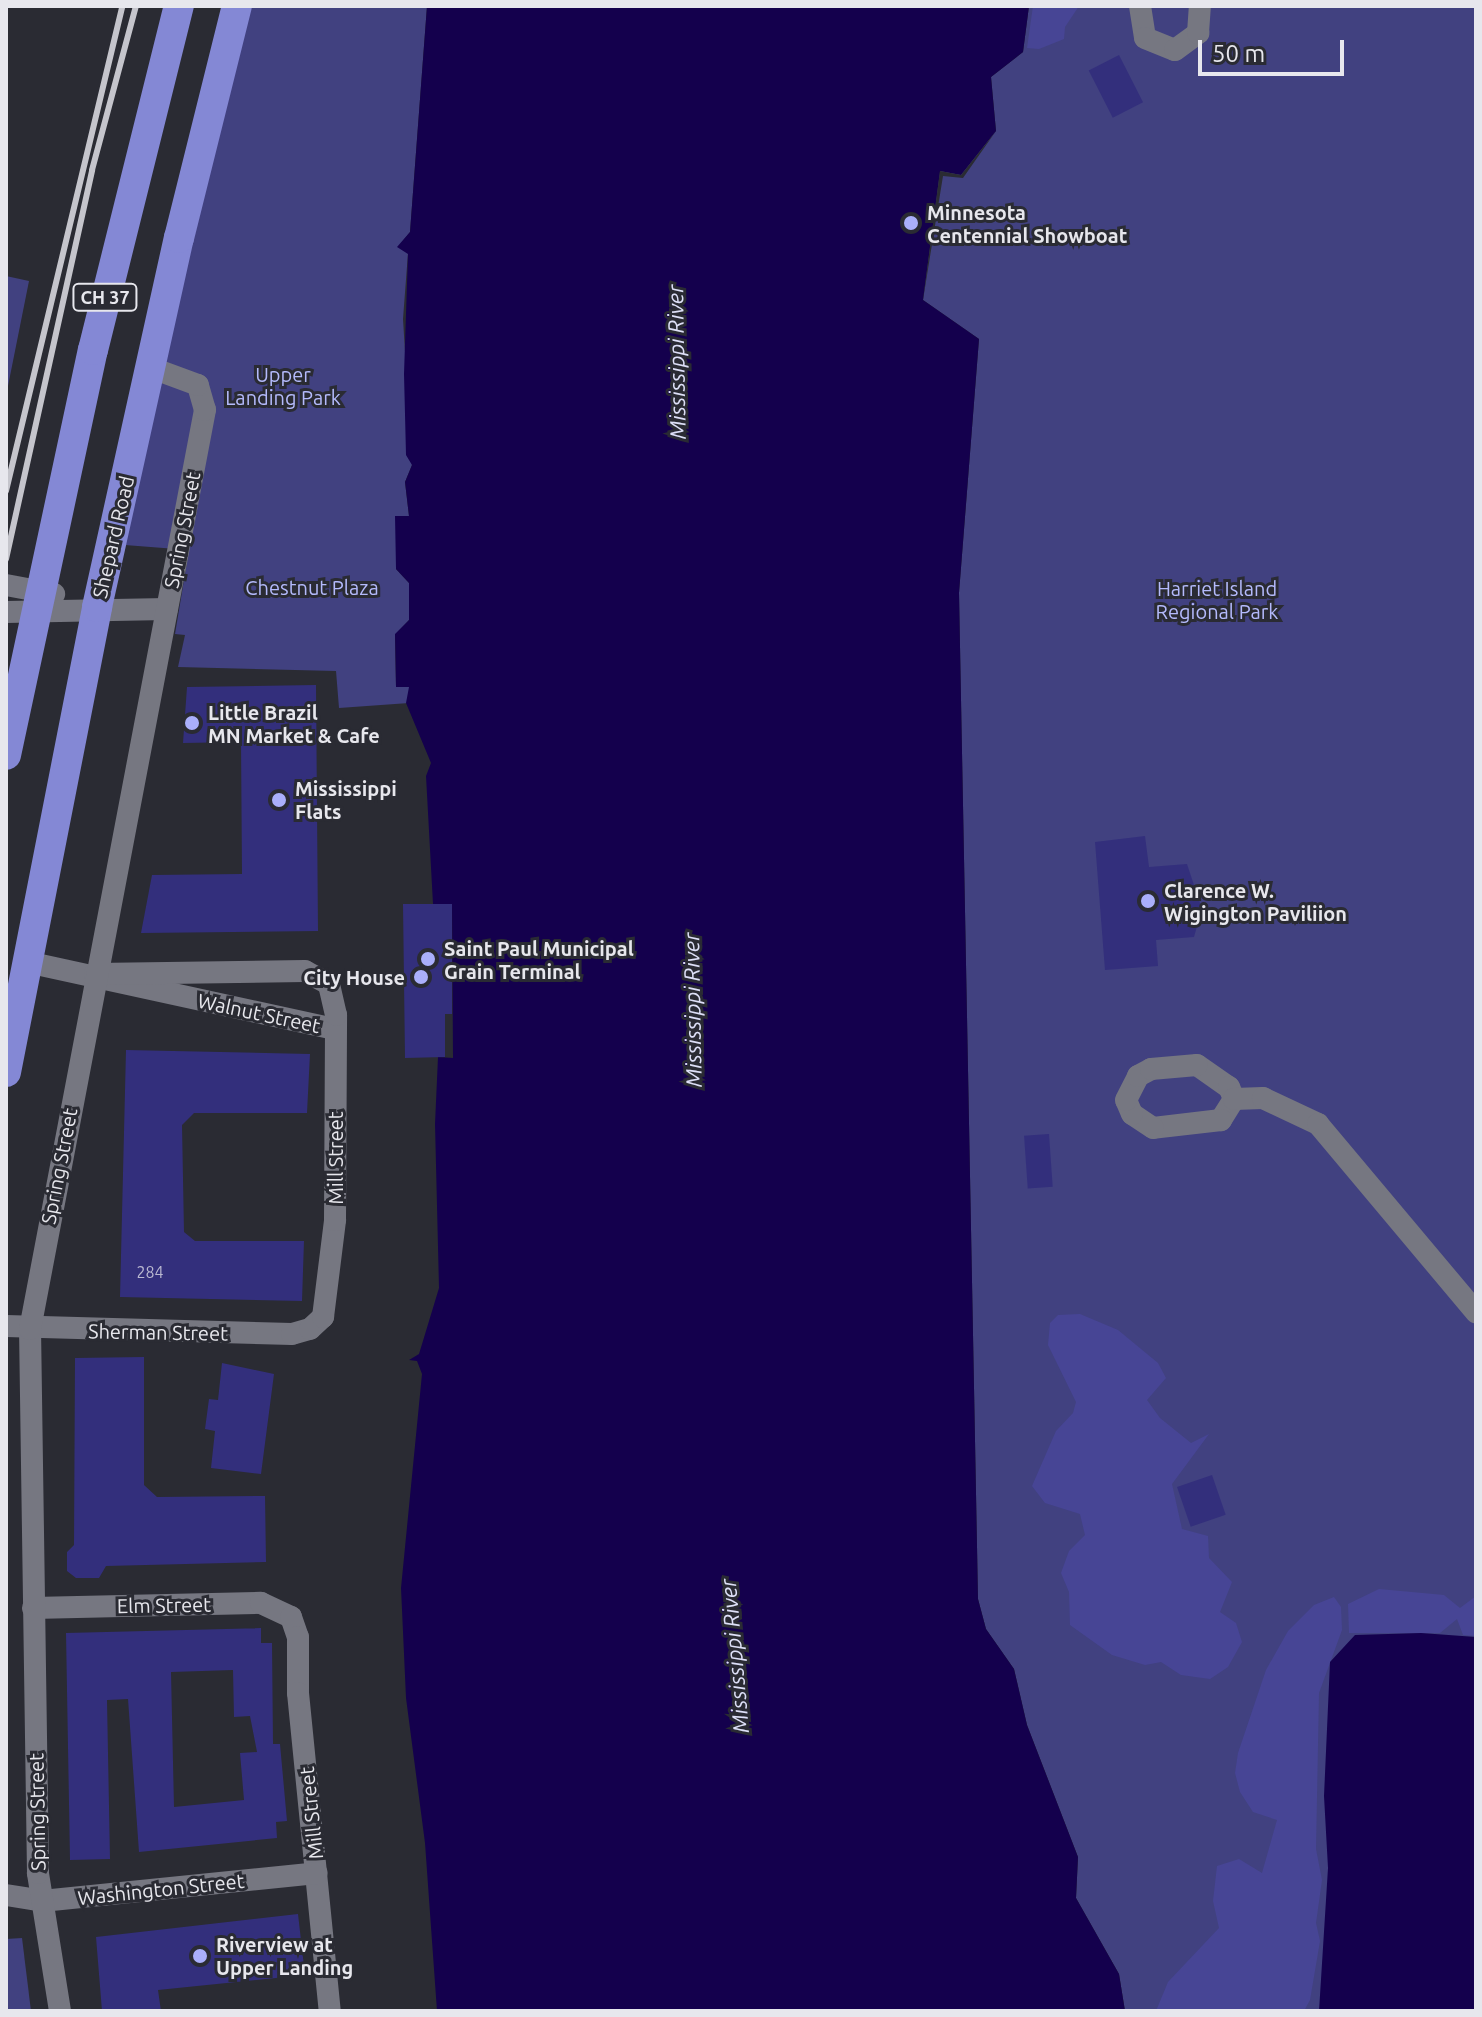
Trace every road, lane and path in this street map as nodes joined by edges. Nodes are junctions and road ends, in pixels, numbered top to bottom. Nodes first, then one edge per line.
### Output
1 (179, 6) edge
2 (237, 6) edge
3 (1140, 6) edge
4 (1200, 6) edge
5 (149, 367) junction
6 (6, 585) edge
7 (26, 605) edge
8 (97, 607) junction
9 (167, 609) junction
10 (6, 755) edge
11 (27, 962) junction
12 (95, 974) junction
13 (335, 1029) junction
14 (6, 1072) edge
15 (1234, 1099) dead end
16 (1476, 1312) edge
17 (6, 1326) edge
18 (30, 1329) junction
19 (310, 1329) joint
20 (33, 1608) junction
21 (291, 1617) joint
22 (317, 1873) junction
23 (6, 1895) edge
24 (42, 1901) junction
25 (60, 2011) edge
26 (330, 2011) edge

1 - 7 highway, CH 37
2 - 5 highway, Shepard Road / CH 37
3 - 4 street
5 - 8 highway, Shepard Road / CH 37
5 - 9 street, Spring Street
6 - 7 street
7 - 8 street
7 - 10 highway, CH 37
8 - 9 street
8 - 11 highway, Shepard Road / CH 37
9 - 12 street, Spring Street
11 - 12 street, Walnut Street
11 - 14 highway, Shepard Road / CH 37
12 - 13 street, Walnut Street
12 - 13 street, Walnut Street
12 - 18 street, Spring Street
13 - 19 street, Mill Street
15 - 16 street
17 - 18 street, Sherman Street
18 - 19 street, Sherman Street
18 - 20 street, Spring Street
20 - 21 street, Elm Street
20 - 24 street, Spring Street
21 - 22 street, Mill Street
22 - 24 street, Washington Street
22 - 26 street, Mill Street
23 - 24 street, Washington Street
24 - 25 street, Spring Street

